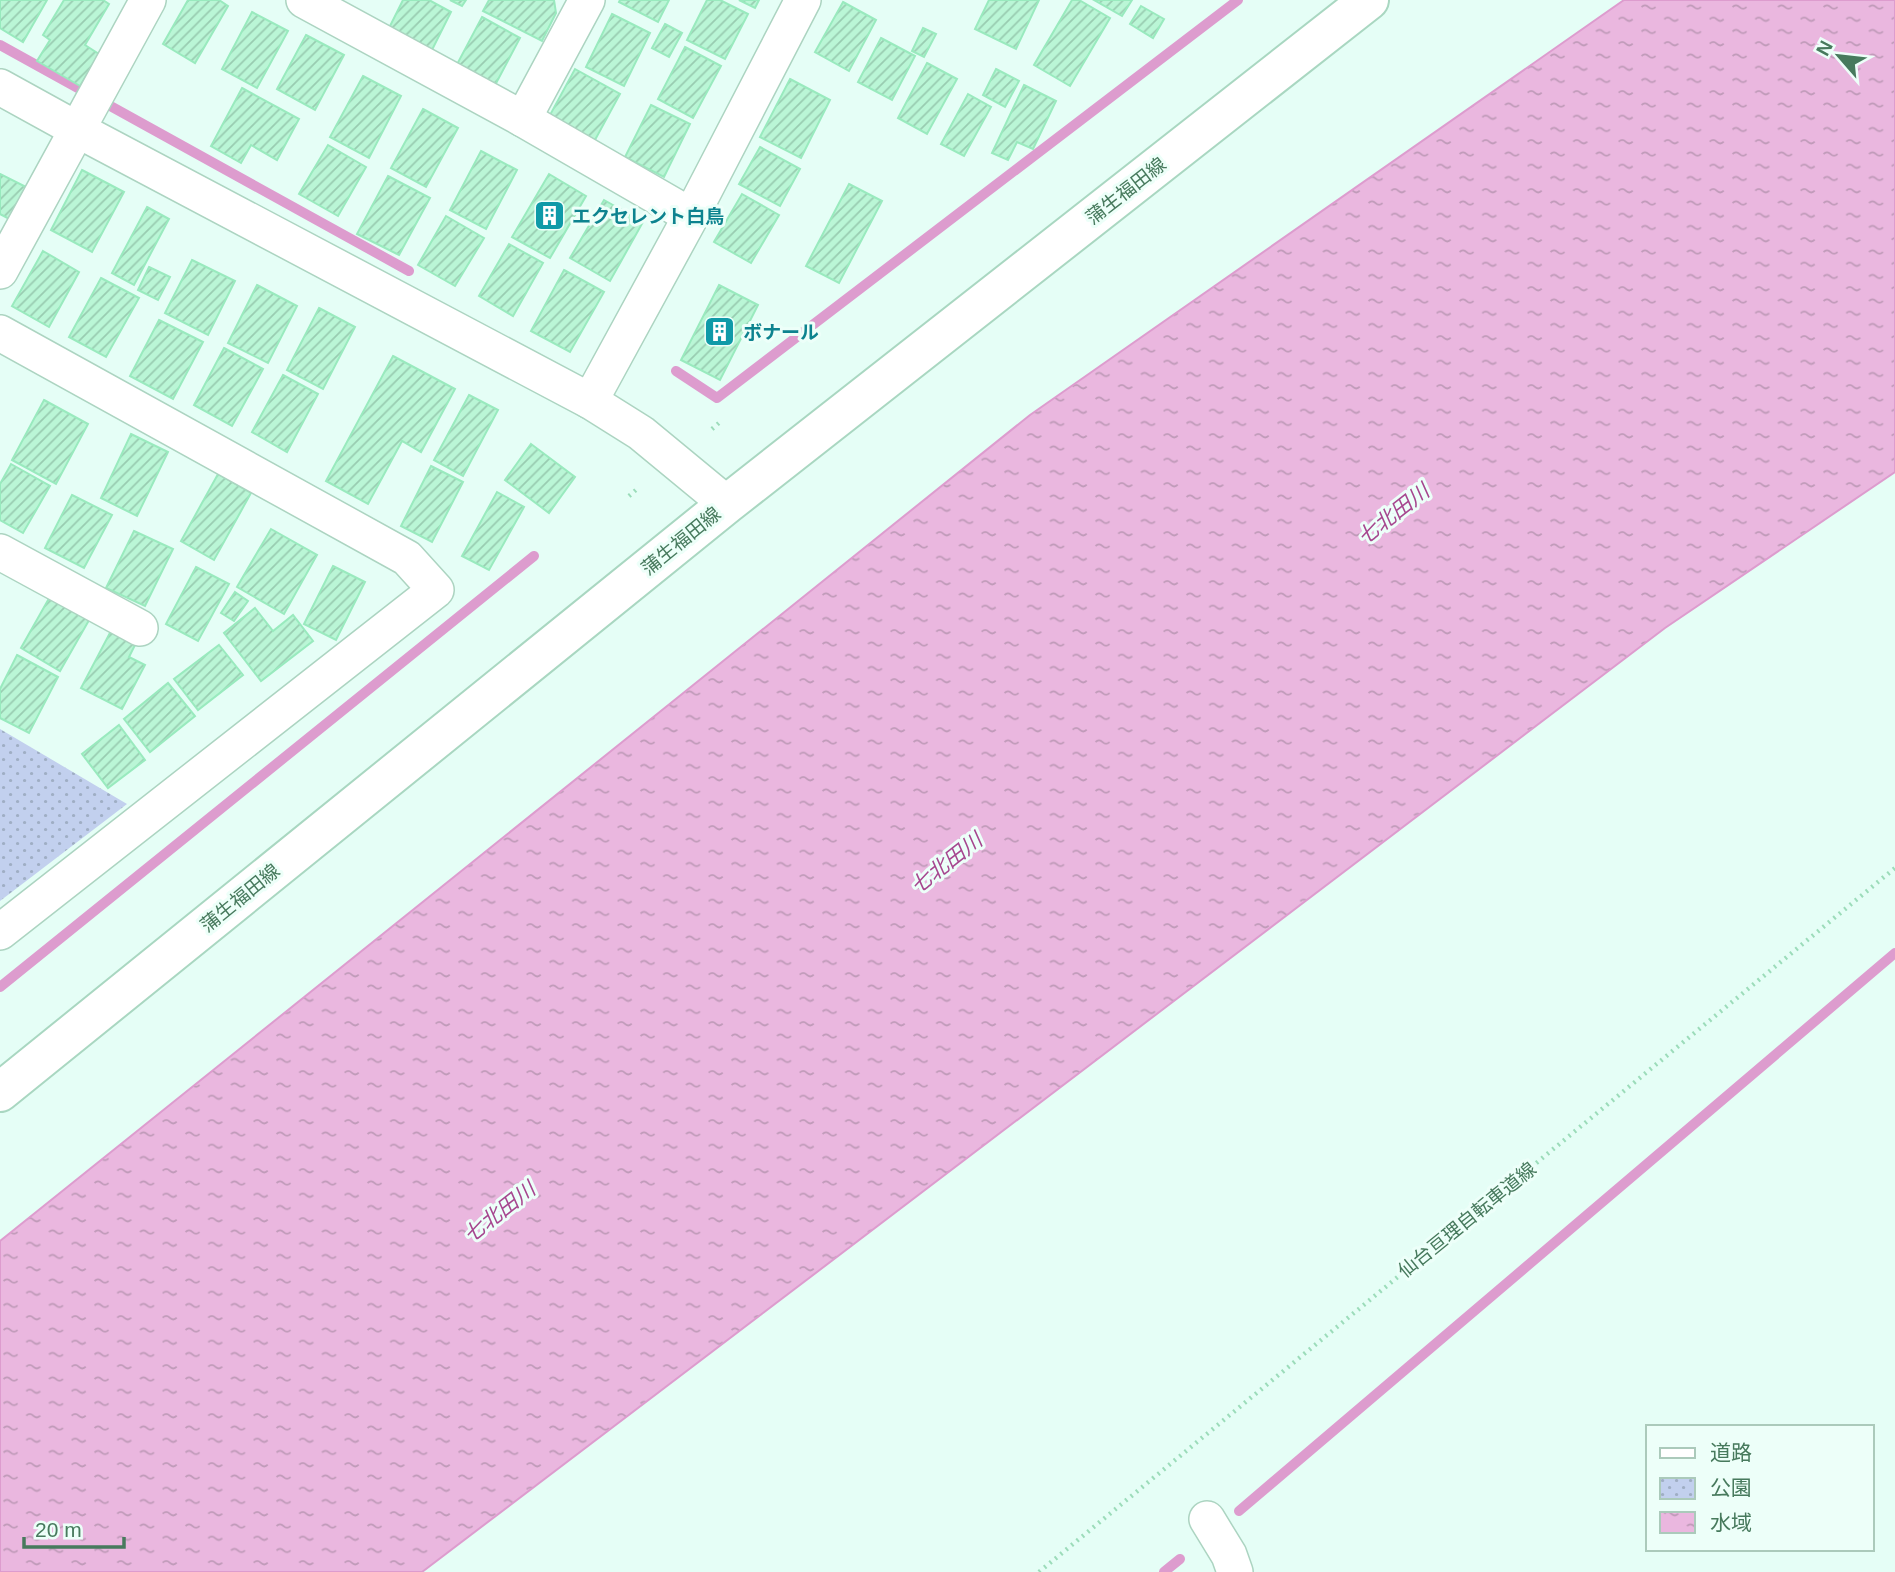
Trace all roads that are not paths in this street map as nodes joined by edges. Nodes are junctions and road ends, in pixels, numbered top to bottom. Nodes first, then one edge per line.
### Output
1 (148, 0) edge
2 (304, 0) edge
3 (587, 0) edge
4 (803, 0) edge
5 (1369, 0) edge
6 (354, 12) edge
7 (0, 87) edge
8 (90, 108) junction
9 (523, 119) junction
10 (691, 216) junction
11 (0, 271) edge
12 (0, 334) edge
13 (590, 401) junction
14 (727, 504) junction
15 (0, 552) edge
16 (141, 628) dead end
17 (0, 932) edge
18 (0, 1092) edge
19 (1207, 1519) dead end
20 (1236, 1572) edge

1 - 8 street
2 - 6 street
3 - 9 street
4 - 10 street
5 - 14 main road, 蒲生福田線
6 - 9 street
7 - 8 street
8 - 11 street
8 - 13 street
9 - 10 street
10 - 13 street
12 - 17 street
13 - 14 street
14 - 18 main road, 蒲生福田線
15 - 16 street
19 - 20 street

